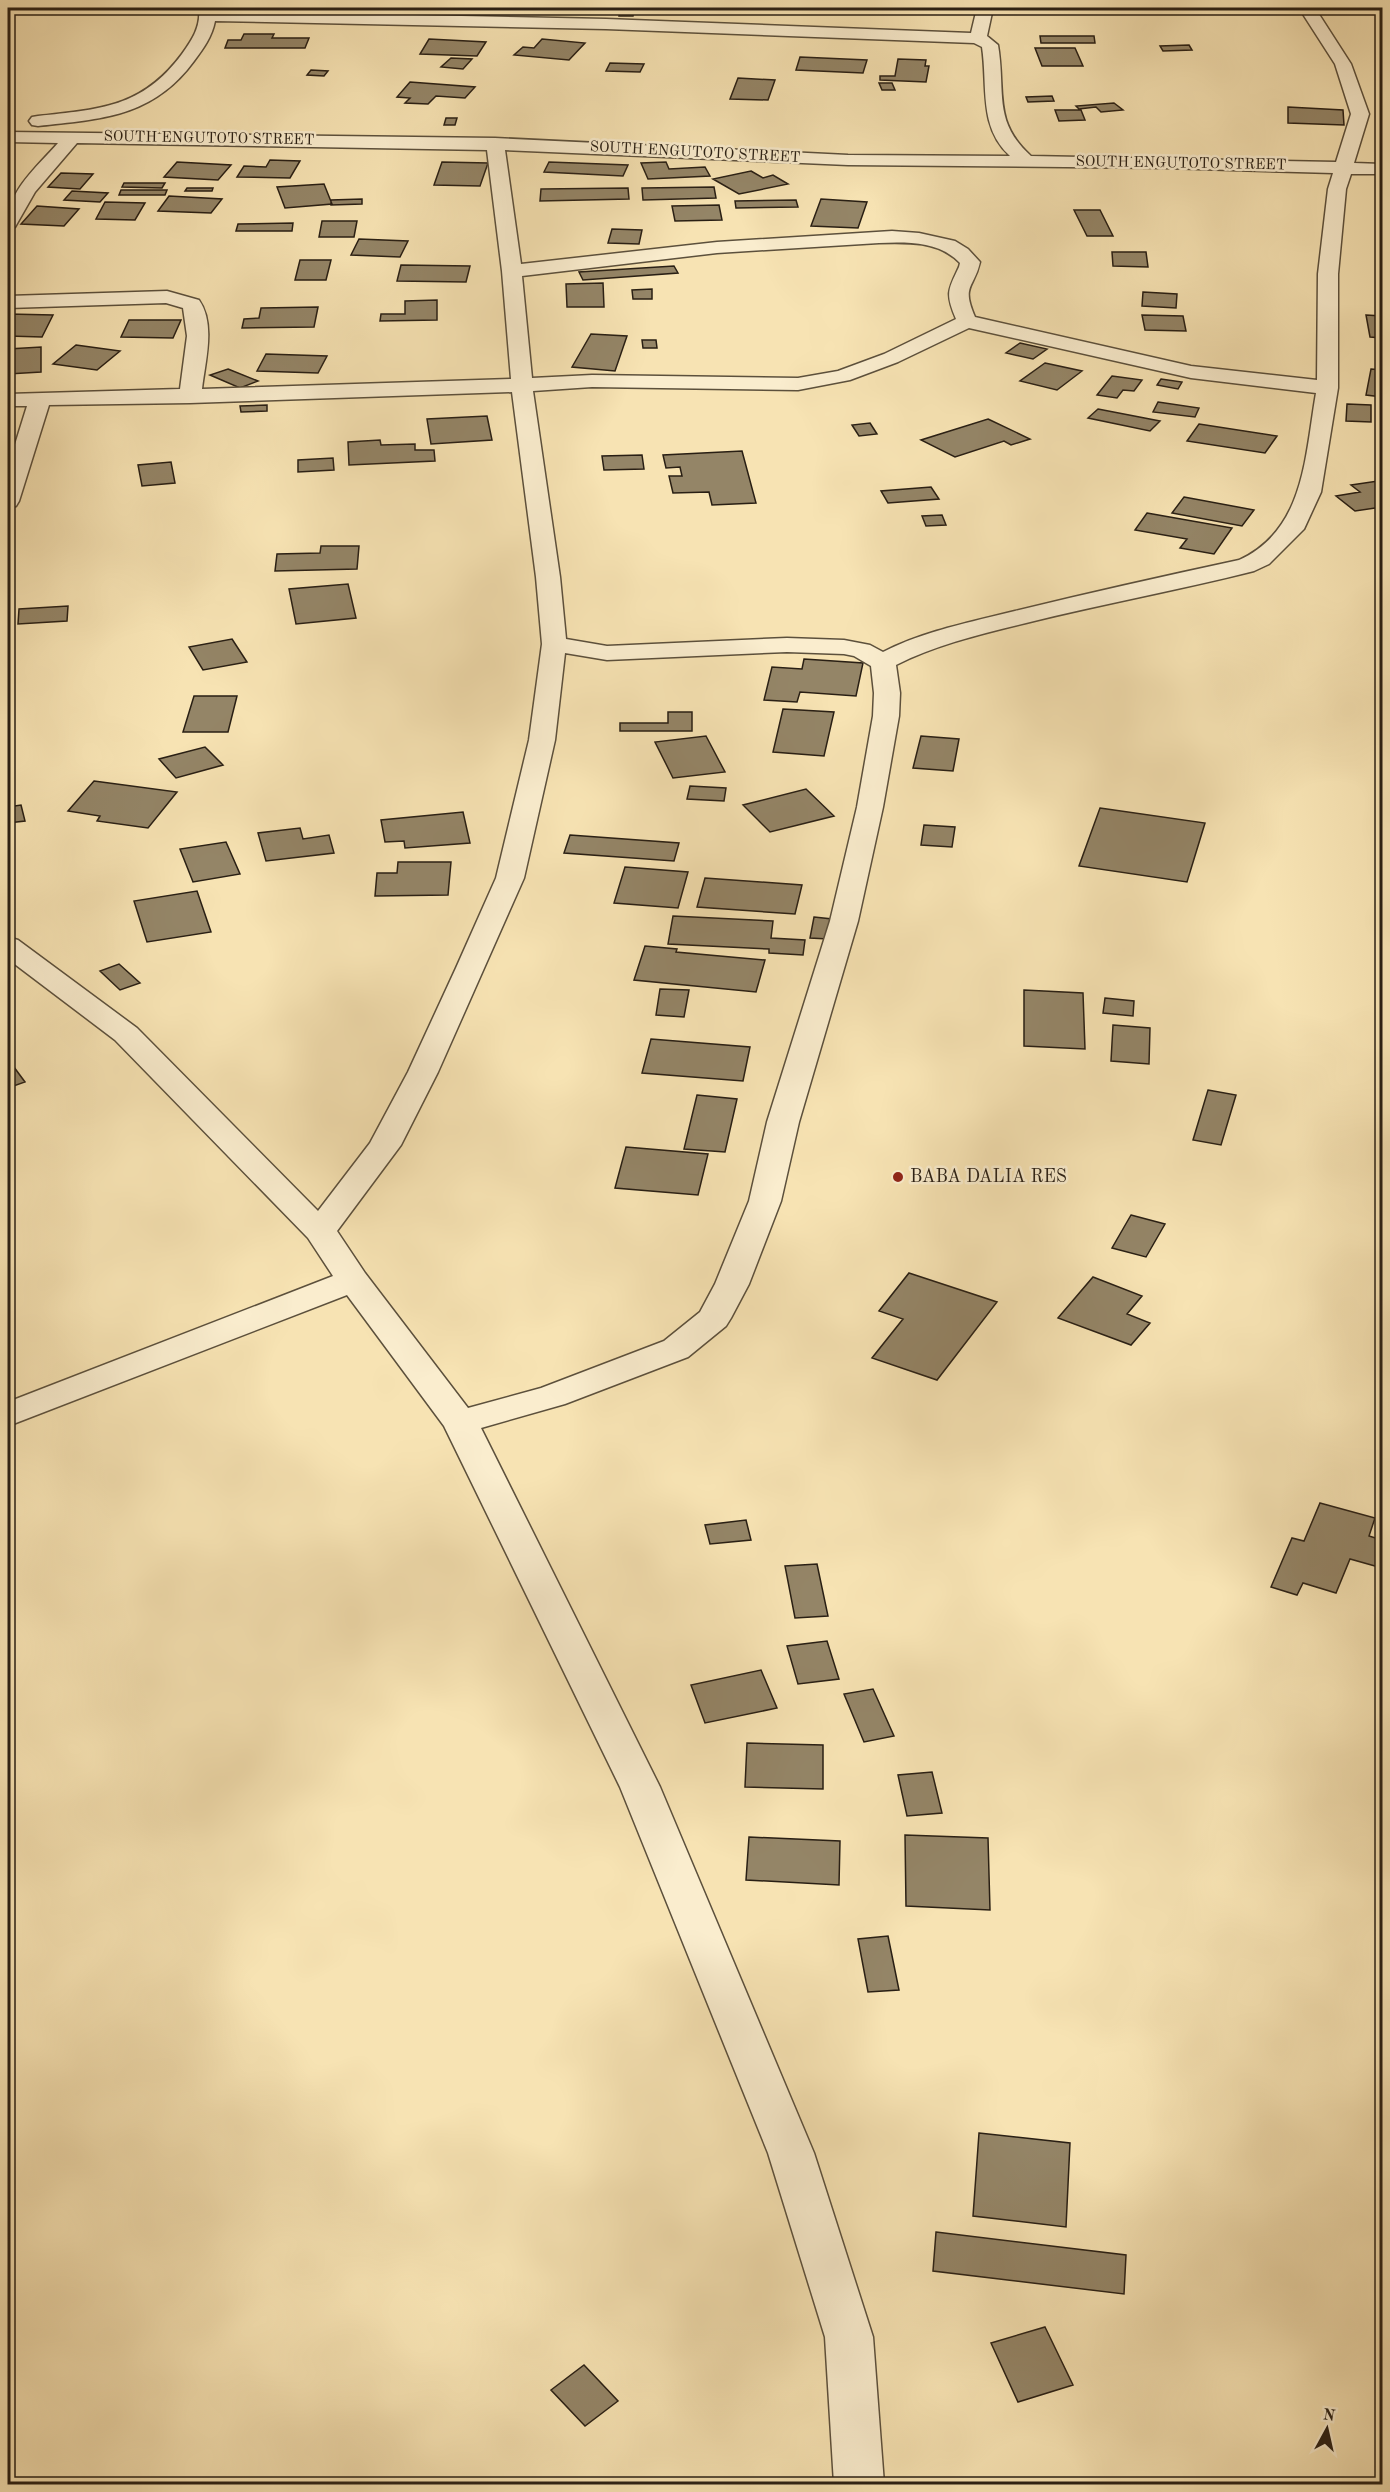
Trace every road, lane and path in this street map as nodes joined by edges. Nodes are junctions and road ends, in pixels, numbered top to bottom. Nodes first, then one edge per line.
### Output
1 (985, 8) edge
2 (1306, 8) edge
3 (208, 12) edge
4 (497, 15) edge
5 (978, 38) junction
6 (8, 124) edge
7 (8, 137) edge
8 (72, 138) junction
9 (495, 143) junction
10 (1028, 162) junction
11 (1343, 168) junction
12 (1383, 169) edge
13 (8, 223) edge
14 (512, 271) junction
15 (8, 302) edge
16 (967, 321) junction
17 (522, 386) junction
18 (1327, 388) junction
19 (190, 397) junction
20 (8, 400) edge
21 (40, 400) junction
22 (8, 501) edge
23 (554, 644) junction
24 (883, 662) junction
25 (8, 946) edge
26 (320, 1231) junction
27 (353, 1280) junction
28 (8, 1415) edge
29 (460, 1422) junction
30 (859, 2484) edge

1 - 5 street
2 - 11 street
3 - 4 street
3 - 6 street
4 - 5 street
5 - 10 street
7 - 8 street, SOUTH ENGUTOTO STREET
8 - 9 street, SOUTH ENGUTOTO STREET
8 - 13 street
9 - 10 street, SOUTH ENGUTOTO STREET
9 - 14 street
10 - 11 street, SOUTH ENGUTOTO STREET
11 - 12 street, SOUTH ENGUTOTO STREET
11 - 18 street
14 - 16 street
14 - 17 street
15 - 19 street
16 - 17 street
16 - 18 street
17 - 19 street
17 - 23 street
18 - 24 street
19 - 21 street
20 - 21 street
21 - 22 street
23 - 24 street
23 - 26 street
24 - 29 street
25 - 26 street
26 - 27 street
27 - 28 street
27 - 29 street
29 - 30 street

